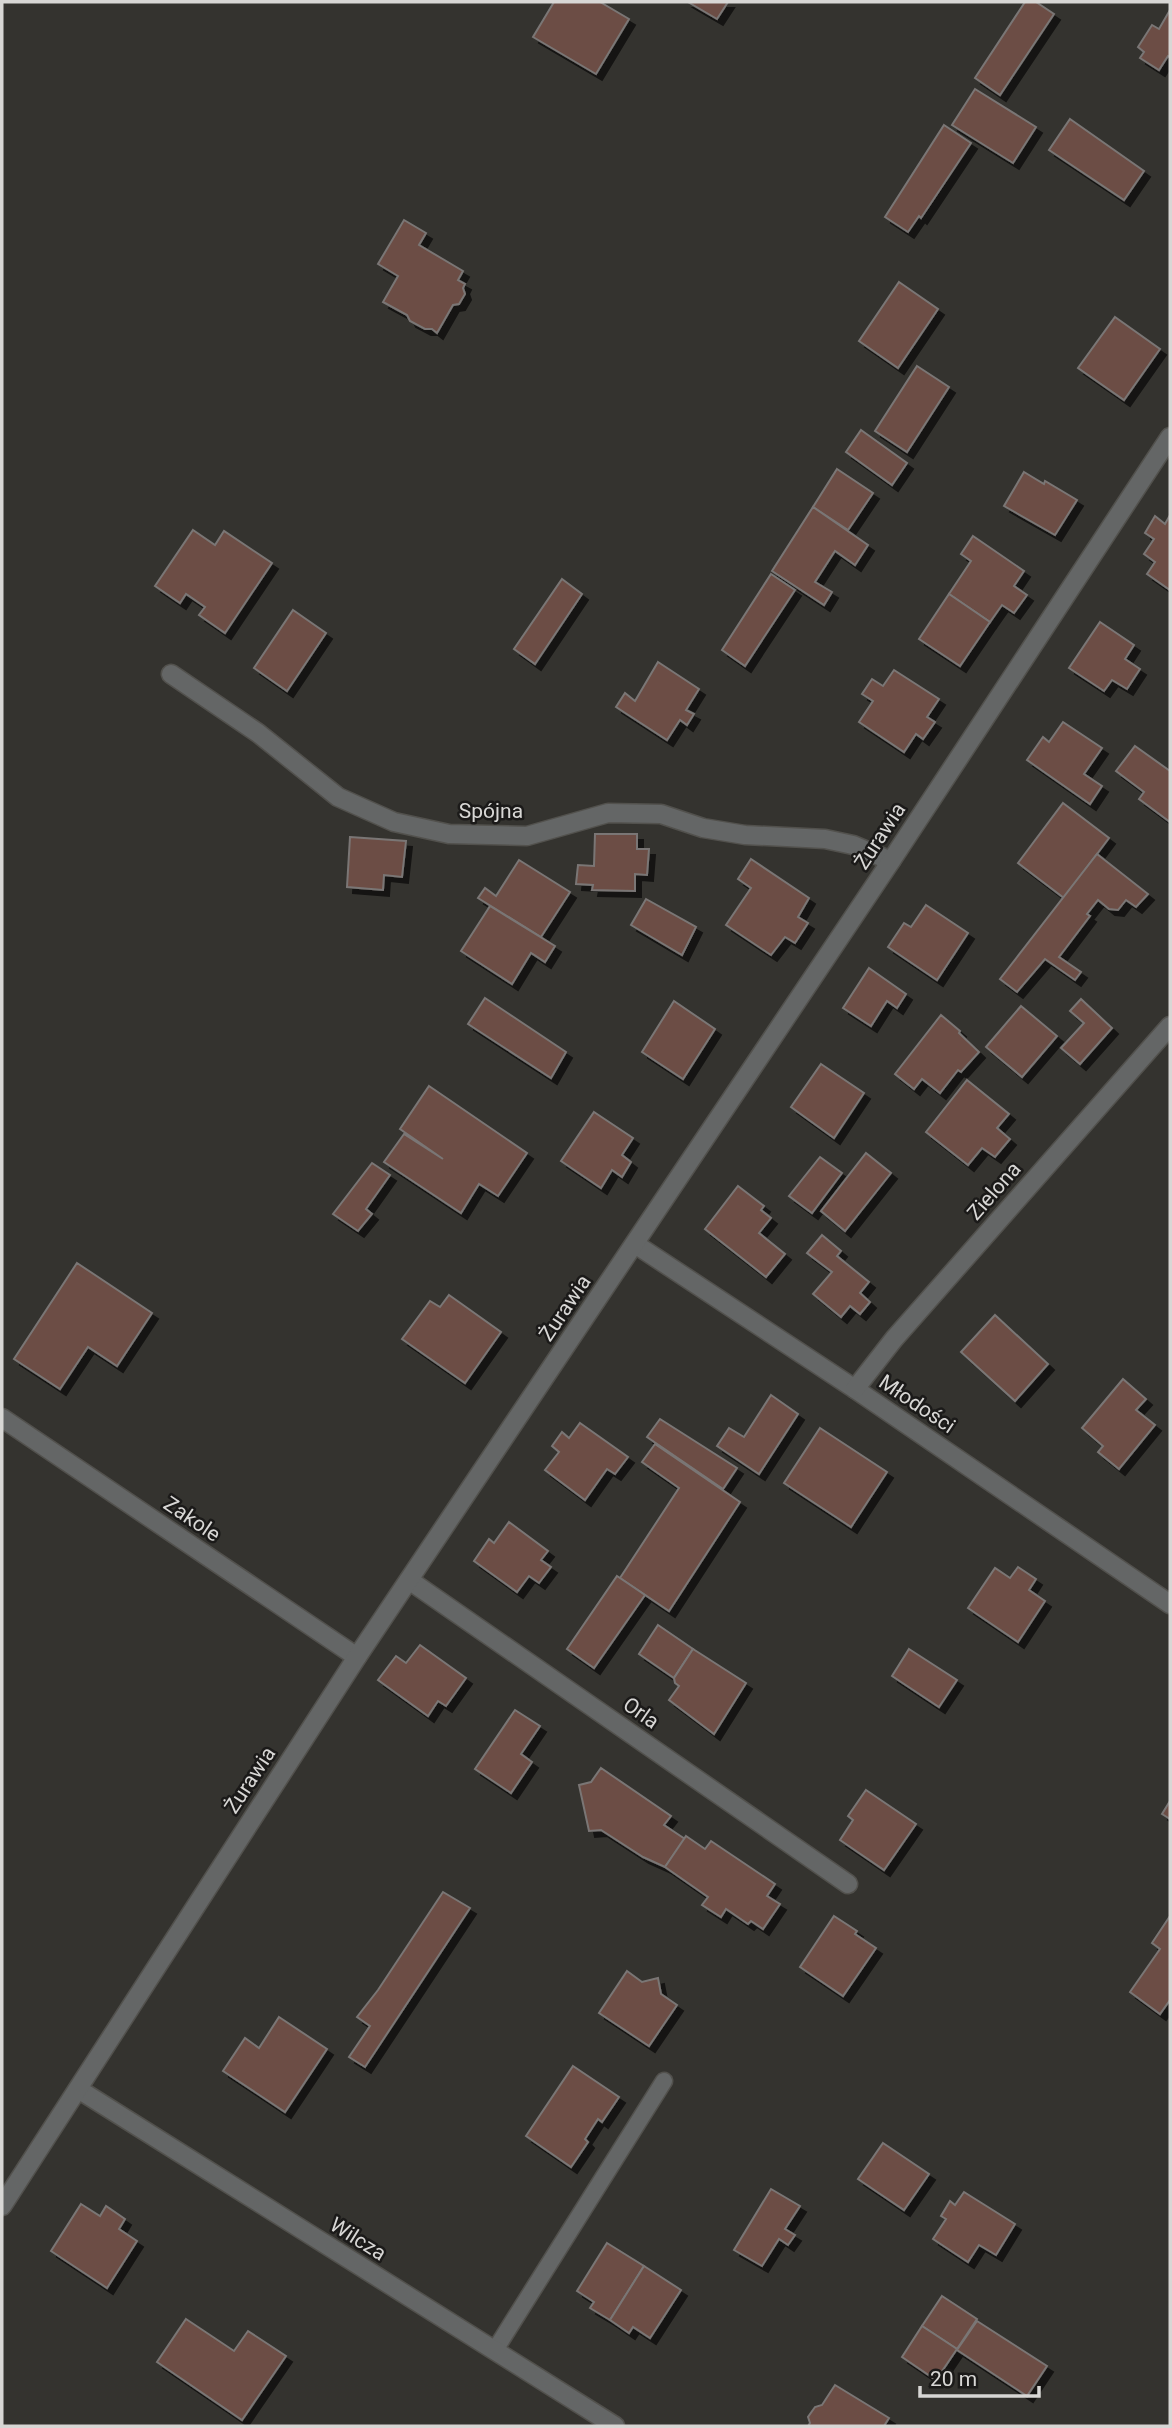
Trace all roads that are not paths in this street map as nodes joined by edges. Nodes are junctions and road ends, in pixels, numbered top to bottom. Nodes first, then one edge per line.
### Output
1 (1170, 437) edge
2 (171, 674) dead end
3 (891, 861) junction
4 (1170, 1026) edge
5 (635, 1244) junction
6 (855, 1389) junction
7 (2, 1419) edge
8 (409, 1580) junction
9 (1170, 1604) edge
10 (357, 1657) junction
11 (848, 1884) dead end
12 (663, 2081) dead end
13 (78, 2089) junction
14 (2, 2206) edge
15 (495, 2350) junction
16 (615, 2426) edge

1 - 3 street, Żurawia
2 - 3 street, Spójna
3 - 5 street, Żurawia
4 - 6 street, Zielona
5 - 6 street, Młodości
5 - 8 street, Żurawia
6 - 9 street, Młodości
7 - 10 street, Zakole
8 - 10 street, Żurawia
8 - 11 street, Orla
10 - 13 street, Żurawia
12 - 15 lane
13 - 14 street, Żurawia
13 - 15 street, Wilcza
15 - 16 street, Wilcza

